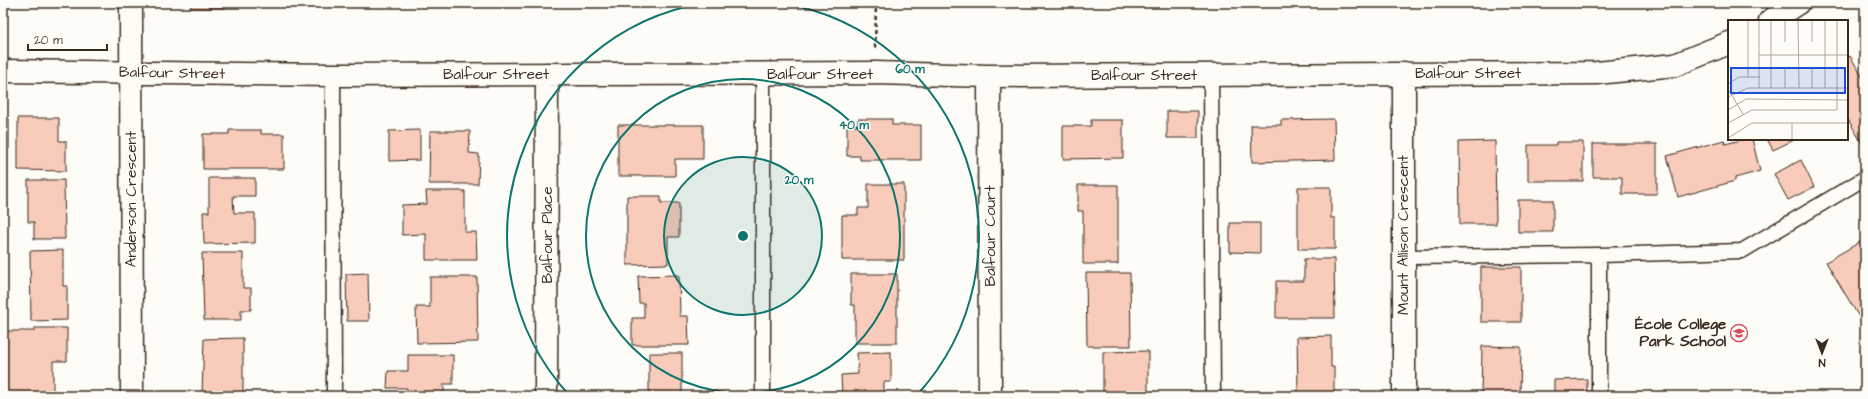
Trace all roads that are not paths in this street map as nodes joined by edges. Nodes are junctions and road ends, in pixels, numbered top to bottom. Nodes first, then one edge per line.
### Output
1 (131, 3) edge
2 (1798, 3) edge
3 (1772, 20) edge
4 (1728, 43) edge
5 (3, 71) edge
6 (131, 72) junction
7 (547, 74) junction
8 (763, 74) junction
9 (1404, 74) junction
10 (333, 75) junction
11 (1211, 75) junction
12 (990, 76) junction
13 (1865, 178) edge
14 (1599, 255) junction
15 (1403, 256) junction
16 (132, 396) edge
17 (334, 396) edge
18 (546, 396) edge
19 (764, 396) edge
20 (990, 396) edge
21 (1213, 396) edge
22 (1404, 396) edge
23 (1599, 396) edge

1 - 6 street, Anderson Crescent
2 - 3 street
4 - 9 street, Balfour Street
5 - 6 street, Balfour Street
6 - 10 street, Balfour Street
6 - 16 street, Anderson Crescent
7 - 8 street, Balfour Street
7 - 10 street, Balfour Street
7 - 18 street, Balfour Place
8 - 12 street, Balfour Street
8 - 19 lane
9 - 11 street, Balfour Street
9 - 15 street, Mount Allison Crescent
10 - 17 lane
11 - 12 street, Balfour Street
11 - 21 lane
12 - 20 street, Balfour Court
13 - 14 lane
14 - 15 lane
14 - 23 lane
15 - 22 street, Mount Allison Crescent

